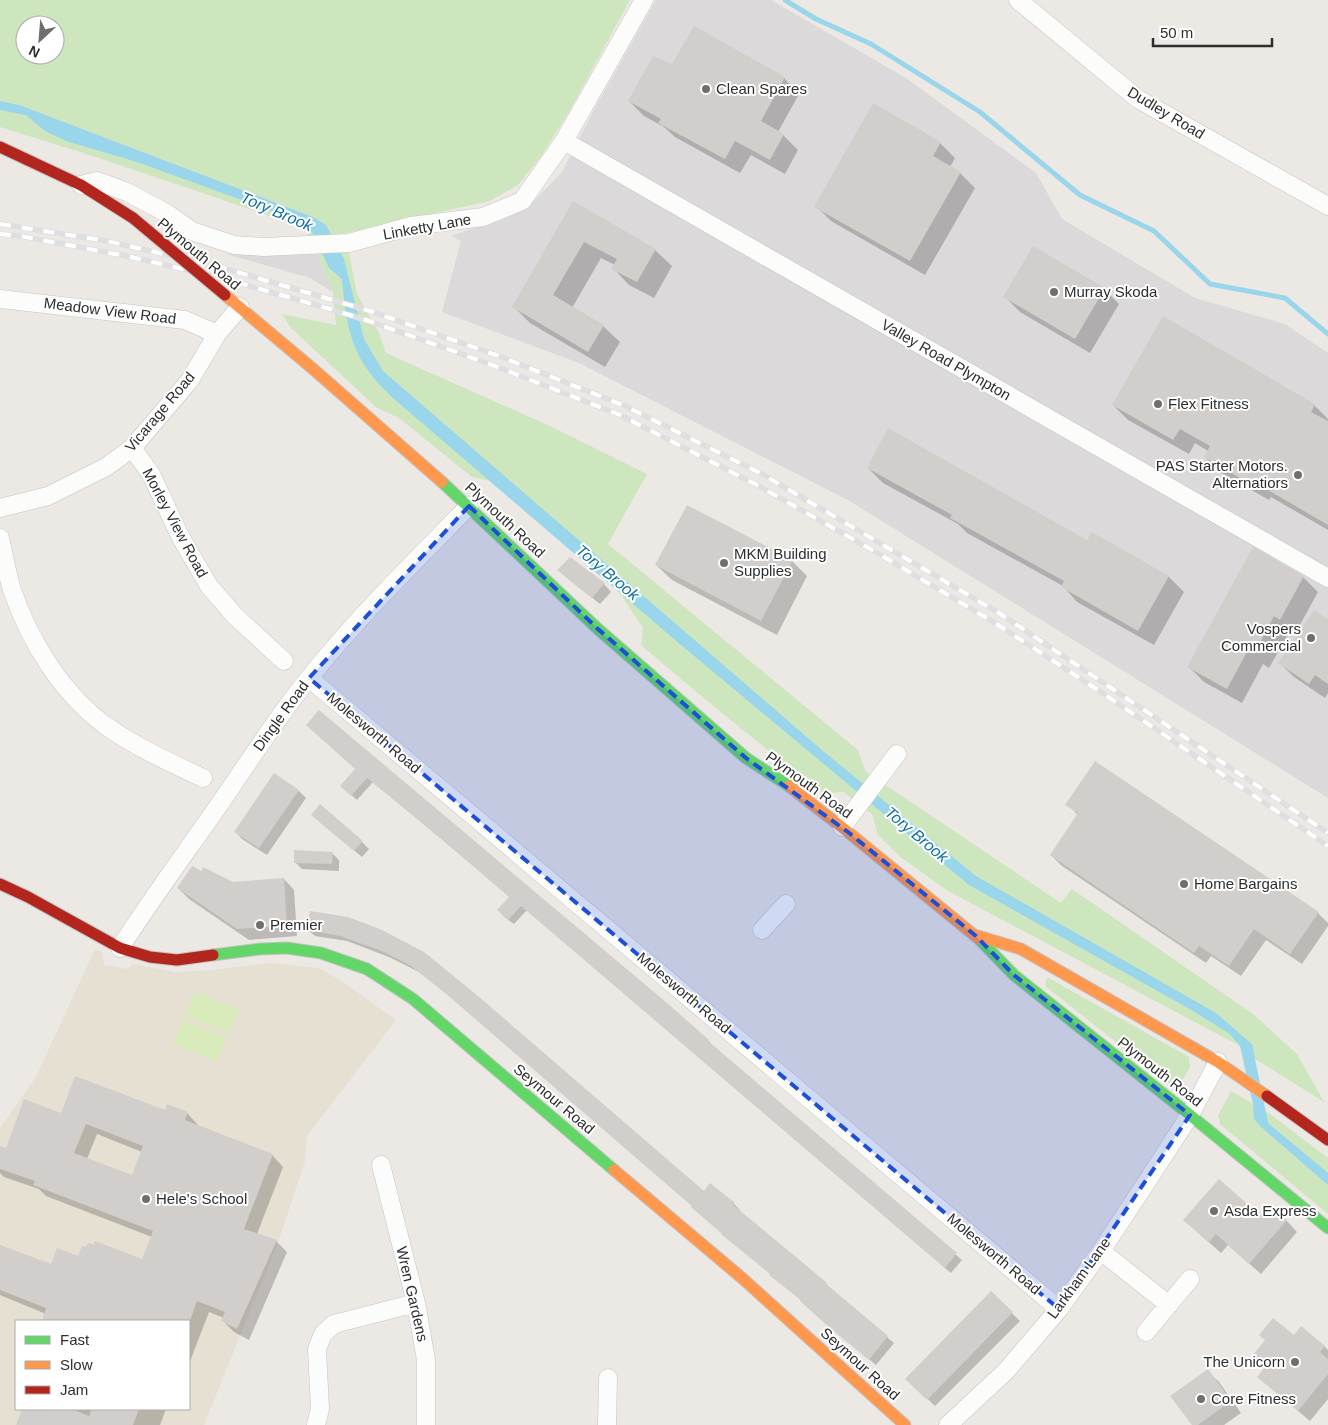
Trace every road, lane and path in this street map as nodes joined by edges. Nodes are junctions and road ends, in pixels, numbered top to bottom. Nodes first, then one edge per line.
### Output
1 (644, 0) edge
2 (1018, 0) edge
3 (564, 141) junction
4 (0, 147) edge
5 (81, 185) junction
6 (1328, 206) edge
7 (0, 299) edge
8 (240, 308) junction
9 (217, 334) junction
10 (132, 448) junction
11 (469, 506) junction
12 (0, 508) edge
13 (0, 538) edge
14 (1328, 578) edge
15 (284, 661) dead end
16 (309, 678) junction
17 (897, 754) dead end
18 (203, 778) dead end
19 (842, 827) junction
20 (0, 884) edge
21 (786, 904) dead end
22 (762, 930) dead end
23 (976, 936) junction
24 (120, 948) junction
25 (1218, 1062) junction
26 (1190, 1114) junction
27 (1328, 1140) edge
28 (381, 1165) dead end
29 (1328, 1228) edge
30 (1101, 1251) junction
31 (1190, 1279) dead end
32 (416, 1303) junction
33 (1169, 1305) junction
34 (1059, 1309) junction
35 (1146, 1332) dead end
36 (608, 1378) dead end
37 (316, 1425) edge
38 (426, 1425) edge
39 (607, 1425) edge
40 (905, 1425) edge
41 (948, 1425) edge

1 - 3 street, Linketty Lane
2 - 6 street, Dudley Road
3 - 5 street, Linketty Lane
3 - 14 street, Valley Road Plympton
4 - 5 main road, Plymouth Road
5 - 8 main road, Plymouth Road, bridge
7 - 9 street, Meadow View Road
8 - 9 street, Vicarage Road
8 - 11 main road, Plymouth Road
9 - 10 street, Vicarage Road
10 - 12 street, Vicarage Road
10 - 15 street, Morley View Road
11 - 16 street, Dingle Road
11 - 19 main road, Plymouth Road
13 - 18 street
16 - 24 street, Dingle Road
16 - 34 street, Molesworth Road
17 - 19 street
19 - 23 main road, Plymouth Road
20 - 24 main road, Seymour Road
21 - 22 street
23 - 25 main road, Plymouth Road
23 - 26 main road, Plymouth Road
24 - 40 main road, Seymour Road
25 - 26 street, Larkham Lane
25 - 27 main road, Plymouth Road
26 - 29 main road, Plymouth Road
26 - 30 street, Larkham Lane
28 - 32 street, Wren Gardens
30 - 33 street
30 - 34 street, Larkham Lane
31 - 33 street
32 - 37 street
32 - 38 street, Wren Gardens
33 - 35 street
34 - 41 street, Larkham Lane
36 - 39 street

